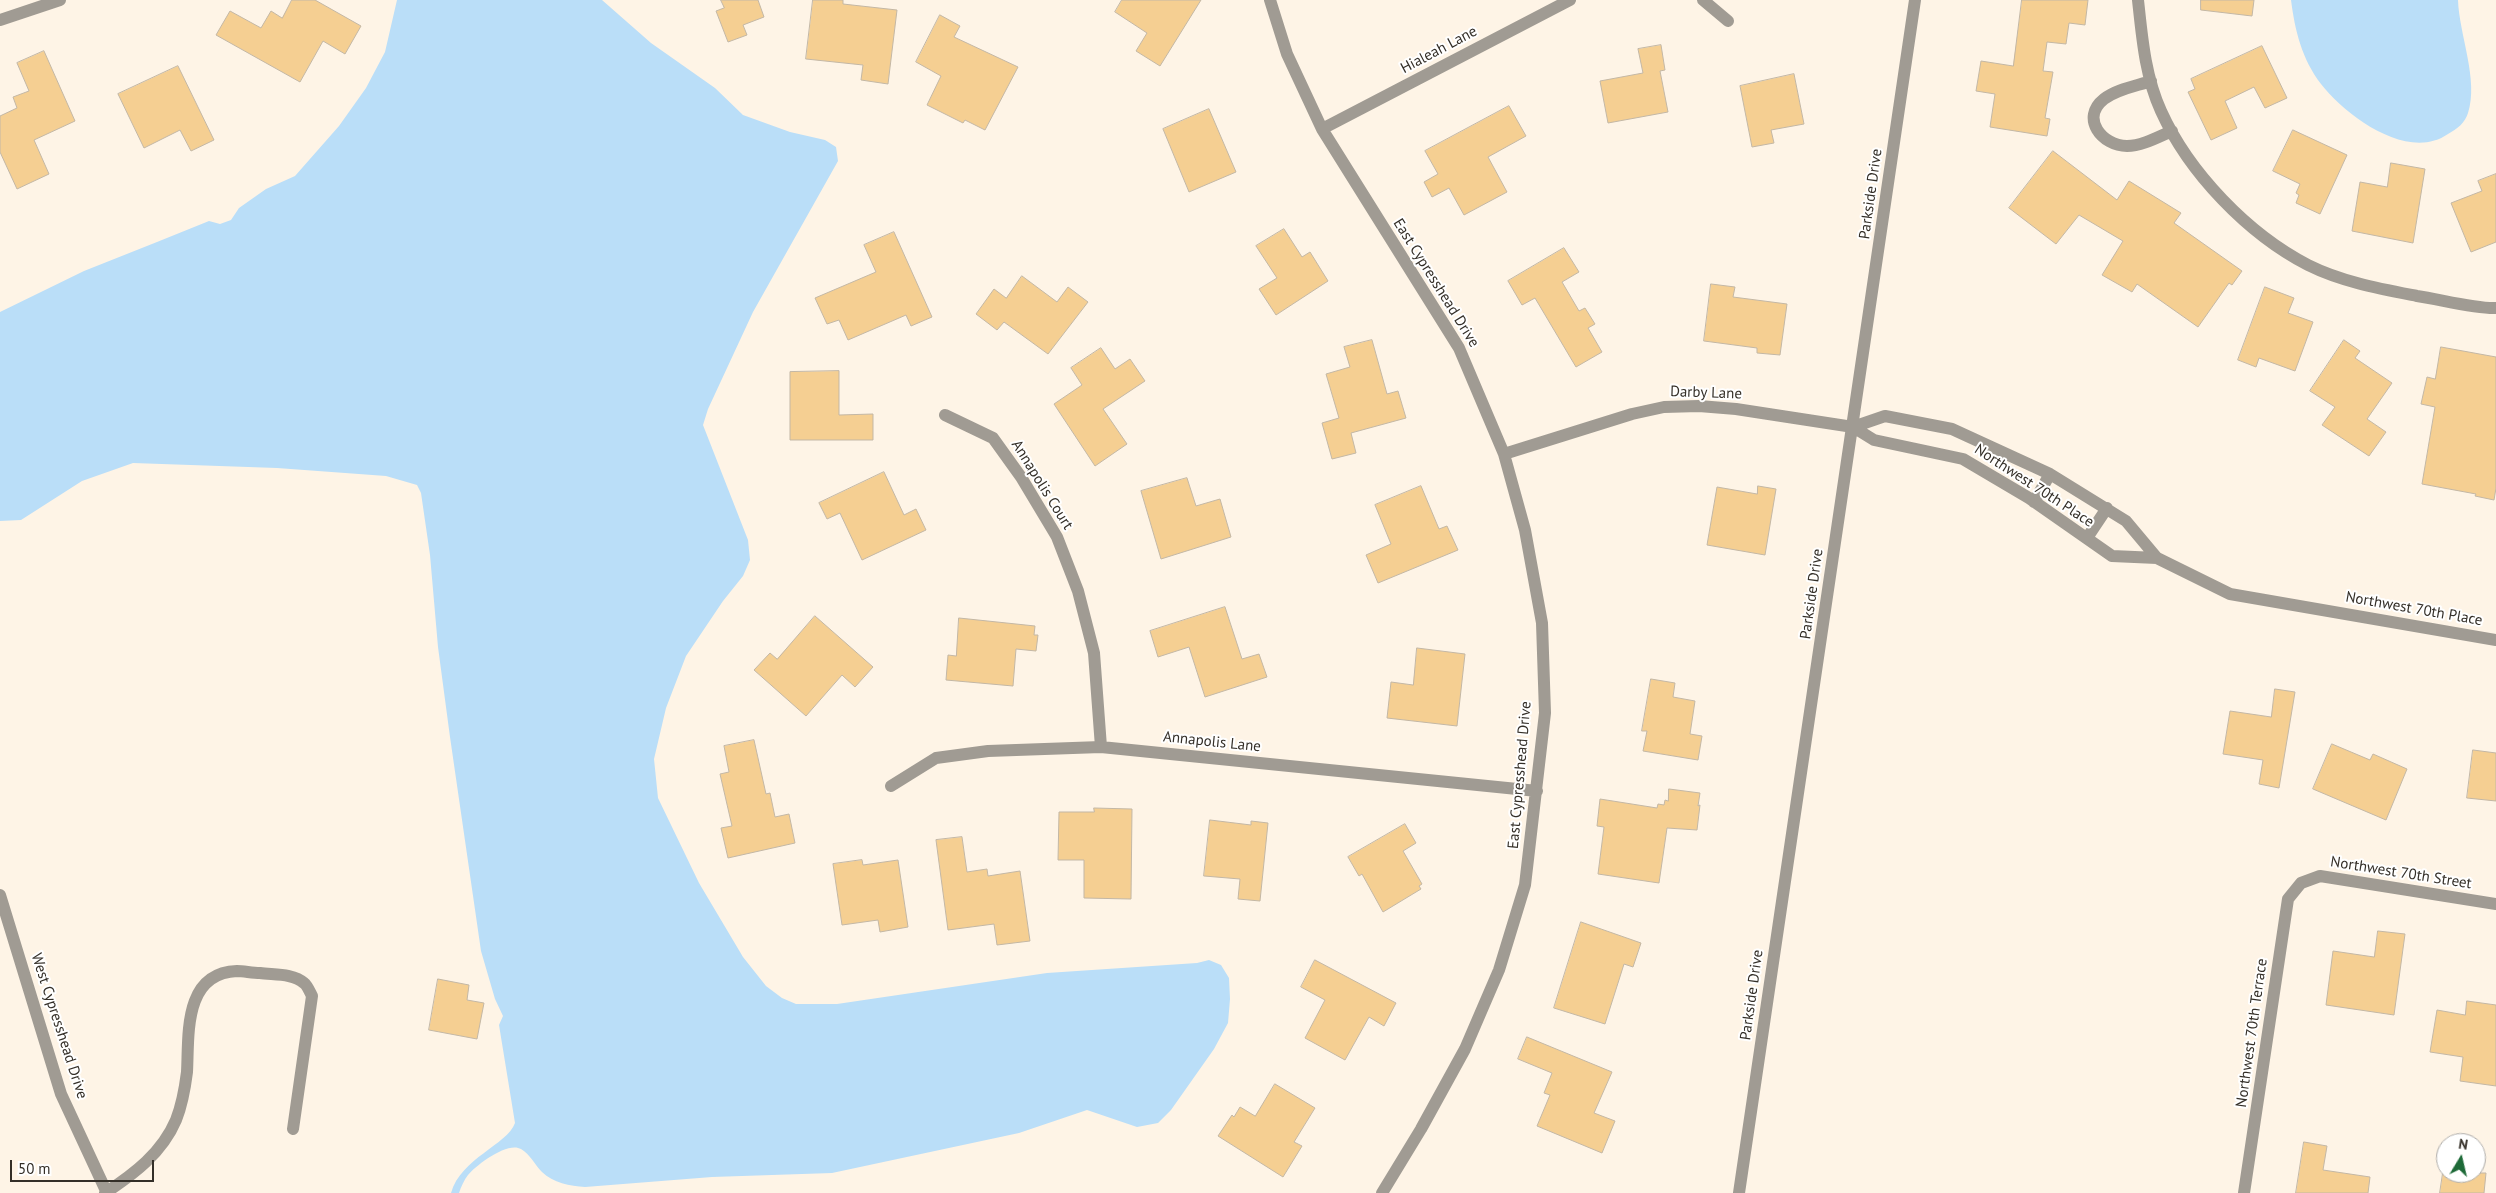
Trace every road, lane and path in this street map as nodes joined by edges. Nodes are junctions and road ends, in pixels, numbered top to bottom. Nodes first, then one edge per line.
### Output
1 (60, 0) edge
2 (1270, 0) edge
3 (1570, 0) edge
4 (1703, 0) edge
5 (1915, 0) edge
6 (2138, 0) edge
7 (0, 20) edge
8 (1728, 21) dead end
9 (2152, 81) junction
10 (1322, 129) junction
11 (2172, 131) junction
12 (2496, 308) edge
13 (945, 415) dead end
14 (1853, 427) junction
15 (1504, 454) junction
16 (2050, 474) junction
17 (2034, 502) junction
18 (2107, 508) junction
19 (2087, 538) junction
20 (2157, 558) junction
21 (2496, 640) edge
22 (1101, 747) junction
23 (891, 786) dead end
24 (1537, 791) junction
25 (2301, 883) joint
26 (0, 895) edge
27 (2496, 904) edge
28 (293, 1129) dead end
29 (106, 1193) edge
30 (1382, 1193) edge
31 (1739, 1193) edge
32 (2244, 1193) edge

1 - 7 street
2 - 10 street, East Cypresshead Drive
3 - 10 street, Hialeah Lane
4 - 8 street
5 - 14 street, Parkside Drive
6 - 9 street
9 - 11 street
9 - 11 street
10 - 15 street, East Cypresshead Drive
11 - 12 street
13 - 22 street, Annapolis Court
14 - 15 street, Darby Lane
14 - 16 street, Northwest 70th Place
14 - 17 street, Northwest 70th Place
14 - 31 street, Parkside Drive
15 - 24 street, East Cypresshead Drive
16 - 17 street
16 - 18 street, Northwest 70th Place
17 - 19 street, Northwest 70th Place
18 - 19 street
18 - 20 street, Northwest 70th Place
19 - 20 street, Northwest 70th Place
20 - 21 street, Northwest 70th Place
22 - 23 street, Annapolis Lane
22 - 24 street, Annapolis Lane
24 - 30 street, East Cypresshead Drive
25 - 27 street, Northwest 70th Street
25 - 32 street, Northwest 70th Terrace
26 - 29 street, West Cypresshead Drive
28 - 29 street

